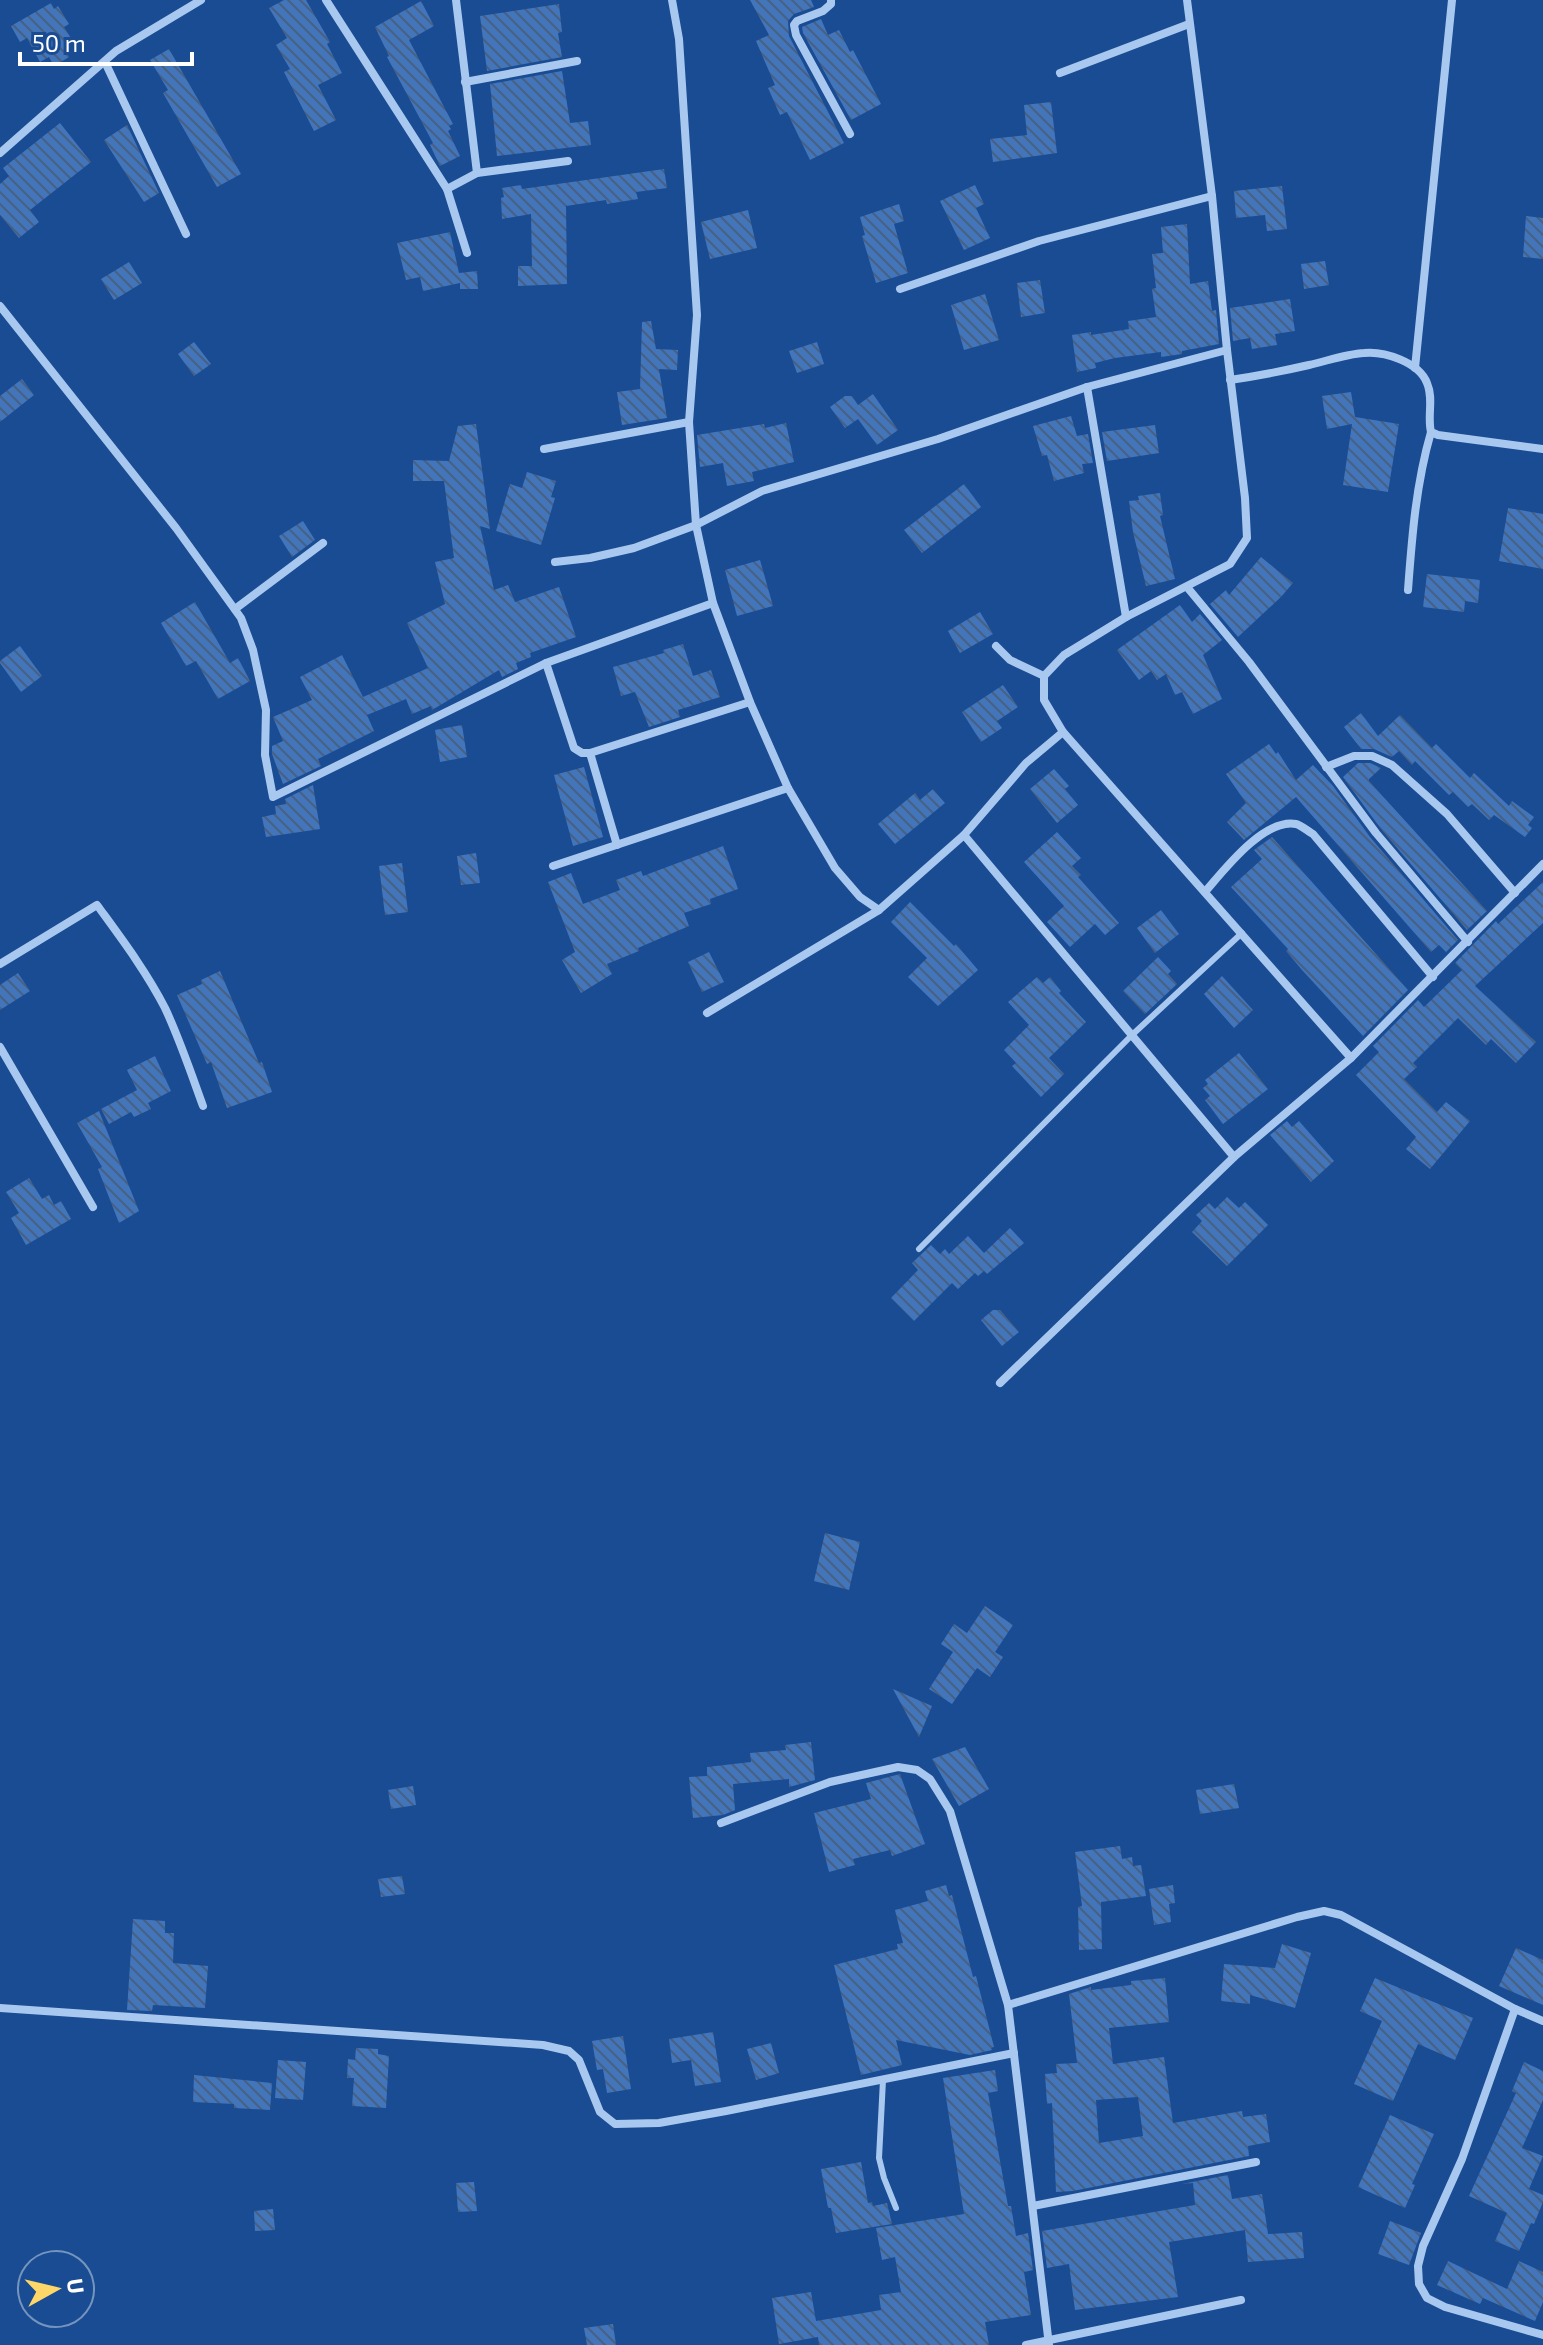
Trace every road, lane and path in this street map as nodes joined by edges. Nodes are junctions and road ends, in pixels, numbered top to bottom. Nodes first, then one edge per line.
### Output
1 (201, 0) edge
2 (326, 0) edge
3 (456, 0) edge
4 (672, 0) edge
5 (831, 0) edge
6 (1187, 0) edge
7 (1452, 0) edge
8 (1189, 24) junction
9 (577, 61) dead end
10 (105, 62) junction
11 (1060, 73) dead end
12 (465, 82) junction
13 (850, 134) dead end
14 (0, 153) edge
15 (568, 161) dead end
16 (477, 173) junction
17 (447, 189) junction
18 (1212, 196) junction
19 (186, 234) dead end
20 (467, 253) dead end
21 (900, 289) dead end
22 (0, 306) edge
23 (1227, 350) junction
24 (1415, 368) junction
25 (1230, 380) junction
26 (1087, 387) junction
27 (689, 422) junction
28 (1431, 432) junction
29 (544, 449) dead end
30 (1543, 449) edge
31 (696, 525) junction
32 (323, 543) dead end
33 (555, 562) dead end
34 (1187, 587) junction
35 (1408, 590) dead end
36 (713, 603) junction
37 (235, 609) junction
38 (1126, 617) junction
39 (996, 646) dead end
40 (546, 663) junction
41 (1044, 676) junction
42 (750, 702) junction
43 (1063, 732) junction
44 (590, 753) junction
45 (1326, 767) junction
46 (788, 788) junction
47 (964, 835) junction
48 (617, 845) junction
49 (1543, 864) edge
50 (553, 866) dead end
51 (1205, 892) junction
52 (1515, 893) junction
53 (879, 910) junction
54 (1242, 933) junction
55 (1468, 942) junction
56 (0, 964) edge
57 (1433, 977) junction
58 (707, 1013) dead end
59 (1132, 1035) junction
60 (0, 1047) edge
61 (1351, 1058) junction
62 (203, 1106) dead end
63 (1234, 1157) junction
64 (93, 1207) dead end
65 (919, 1249) dead end
66 (1000, 1383) dead end
67 (721, 1823) dead end
68 (1008, 2005) junction
69 (0, 2008) edge
70 (1515, 2009) junction
71 (1543, 2021) edge
72 (1014, 2053) junction
73 (883, 2080) junction
74 (1256, 2162) dead end
75 (1033, 2206) junction
76 (896, 2208) dead end
77 (1241, 2300) dead end
78 (1543, 2335) edge
79 (1049, 2342) edge
80 (1026, 2345) edge

1 - 10 street
2 - 17 street
3 - 12 street
4 - 27 street
5 - 13 street
6 - 8 street
7 - 24 street
8 - 11 street
8 - 18 street
9 - 12 street
10 - 14 street
10 - 19 street
12 - 16 street
15 - 16 street
16 - 17 street
17 - 20 street
18 - 21 street
18 - 23 street
22 - 37 street
23 - 25 street
23 - 26 street
24 - 25 street
24 - 28 street
25 - 34 street
26 - 31 street
26 - 38 street
27 - 29 street
27 - 31 street
28 - 30 street
28 - 35 street
31 - 33 street
31 - 36 street
32 - 37 street
34 - 38 street
34 - 45 street
36 - 40 street
36 - 42 street
37 - 40 street
38 - 41 street
39 - 41 street
40 - 44 street
41 - 43 street
42 - 44 street
42 - 46 street
43 - 47 street
43 - 51 street
44 - 48 street
45 - 52 street
45 - 55 street
46 - 48 street
46 - 53 street
47 - 53 street
47 - 59 street
48 - 50 street
49 - 52 street
51 - 54 street
51 - 57 street
52 - 55 street
53 - 58 street
54 - 59 lane
54 - 61 street
55 - 57 street
56 - 62 street
57 - 61 street
59 - 63 street
59 - 65 lane
60 - 64 street
61 - 63 street
63 - 66 street
67 - 68 street
68 - 70 street
68 - 72 street
69 - 73 street
70 - 71 street
70 - 78 street
72 - 73 street
72 - 75 street
73 - 76 lane
74 - 75 street
75 - 79 street
77 - 79 street
79 - 80 street

